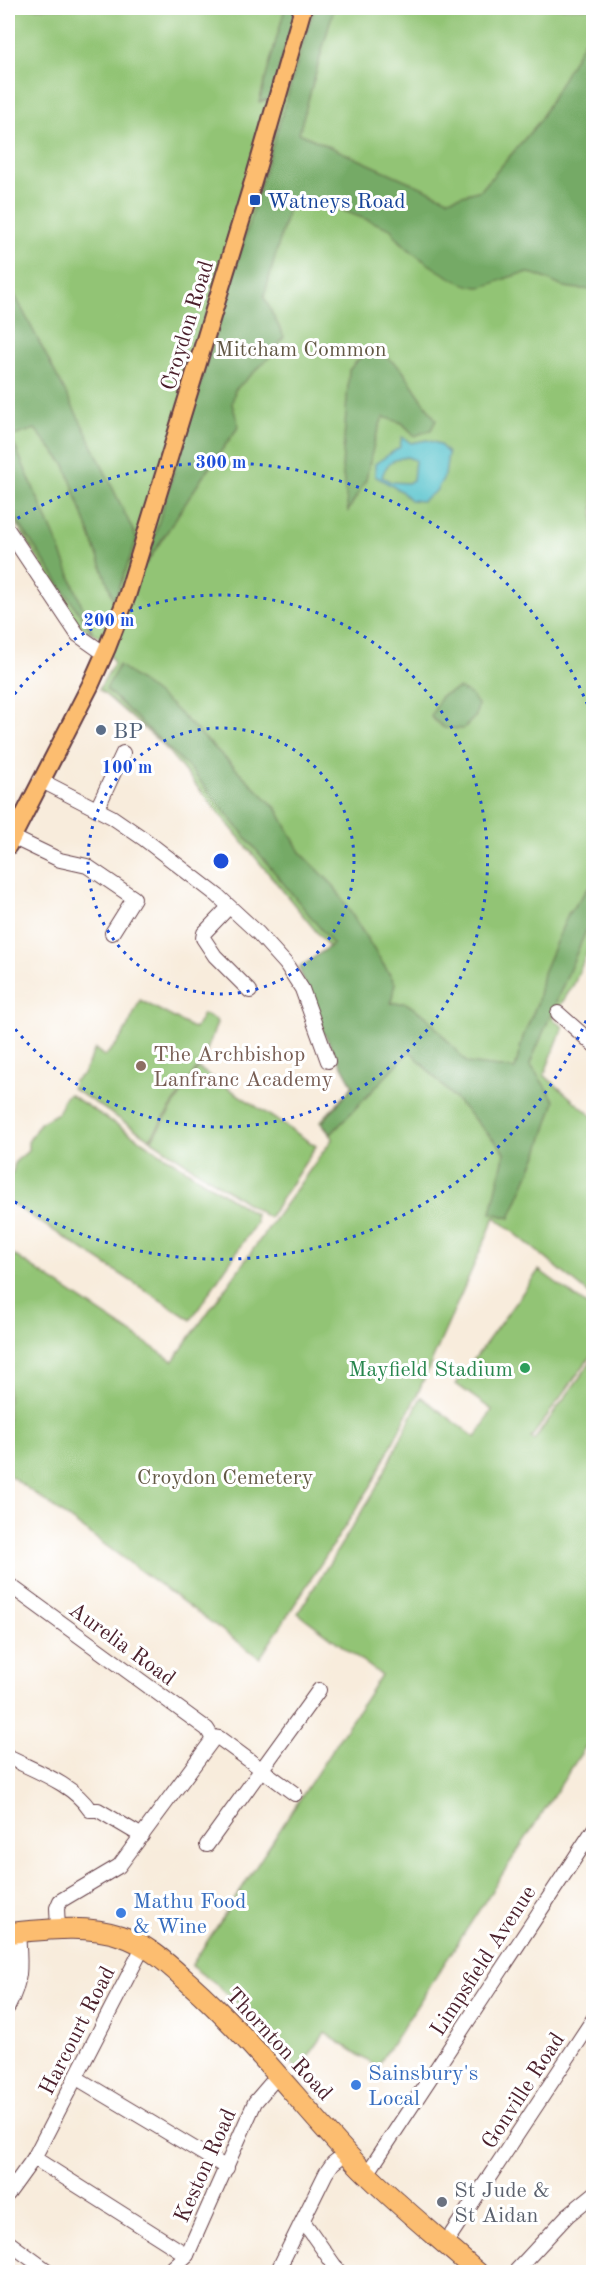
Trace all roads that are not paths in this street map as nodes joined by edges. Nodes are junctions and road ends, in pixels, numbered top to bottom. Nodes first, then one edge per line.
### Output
1 (303, 8) edge
2 (8, 530) edge
3 (105, 654) junction
4 (123, 753) dead end
5 (40, 780) junction
6 (97, 809) junction
7 (10, 841) edge
8 (229, 907) junction
9 (112, 933) dead end
10 (250, 991) dead end
11 (558, 1013) dead end
12 (594, 1045) edge
13 (328, 1061) dead end
14 (8, 1584) edge
15 (319, 1690) dead end
16 (212, 1737) junction
17 (8, 1756) edge
18 (261, 1770) junction
19 (295, 1794) dead end
20 (594, 1829) edge
21 (142, 1836) junction
22 (207, 1845) dead end
23 (58, 1929) junction
24 (13, 1932) edge
25 (142, 1947) junction
26 (8, 2007) edge
27 (594, 2018) edge
28 (279, 2074) junction
29 (75, 2078) junction
30 (346, 2153) junction
31 (34, 2158) junction
32 (227, 2168) junction
33 (367, 2174) junction
34 (8, 2194) edge
35 (594, 2194) edge
36 (303, 2221) junction
37 (8, 2242) edge
38 (445, 2244) junction
39 (187, 2255) junction
40 (49, 2272) edge
41 (168, 2272) edge
42 (278, 2272) edge
43 (339, 2272) edge
44 (477, 2272) edge
45 (515, 2272) edge

1 - 3 main road, Croydon Road
2 - 3 street
3 - 5 main road, Croydon Road
4 - 6 street
5 - 6 street
5 - 7 main road, Croydon Road
6 - 8 street
7 - 9 street
8 - 10 street
8 - 13 street
11 - 12 street
14 - 16 street, Aurelia Road
15 - 18 street
16 - 18 street, Aurelia Road
16 - 21 street
17 - 21 street
18 - 19 street, Aurelia Road
18 - 22 street
20 - 33 street, Limpsfield Avenue
21 - 23 street
23 - 24 highway, Thornton Road
23 - 25 highway, Thornton Road
24 - 26 street
25 - 28 highway, Thornton Road
25 - 29 street, Harcourt Road
27 - 38 street, Gonville Road
28 - 30 highway, Thornton Road
28 - 32 street, Keston Road
29 - 31 street, Harcourt Road
29 - 32 street
30 - 33 highway, Thornton Road
30 - 36 street
31 - 34 street, Harcourt Road
31 - 39 street
32 - 39 street, Keston Road
33 - 38 highway, Thornton Road
35 - 45 street
36 - 42 street
36 - 43 street
37 - 40 street
38 - 44 highway, Thornton Road
39 - 41 street, Keston Road

